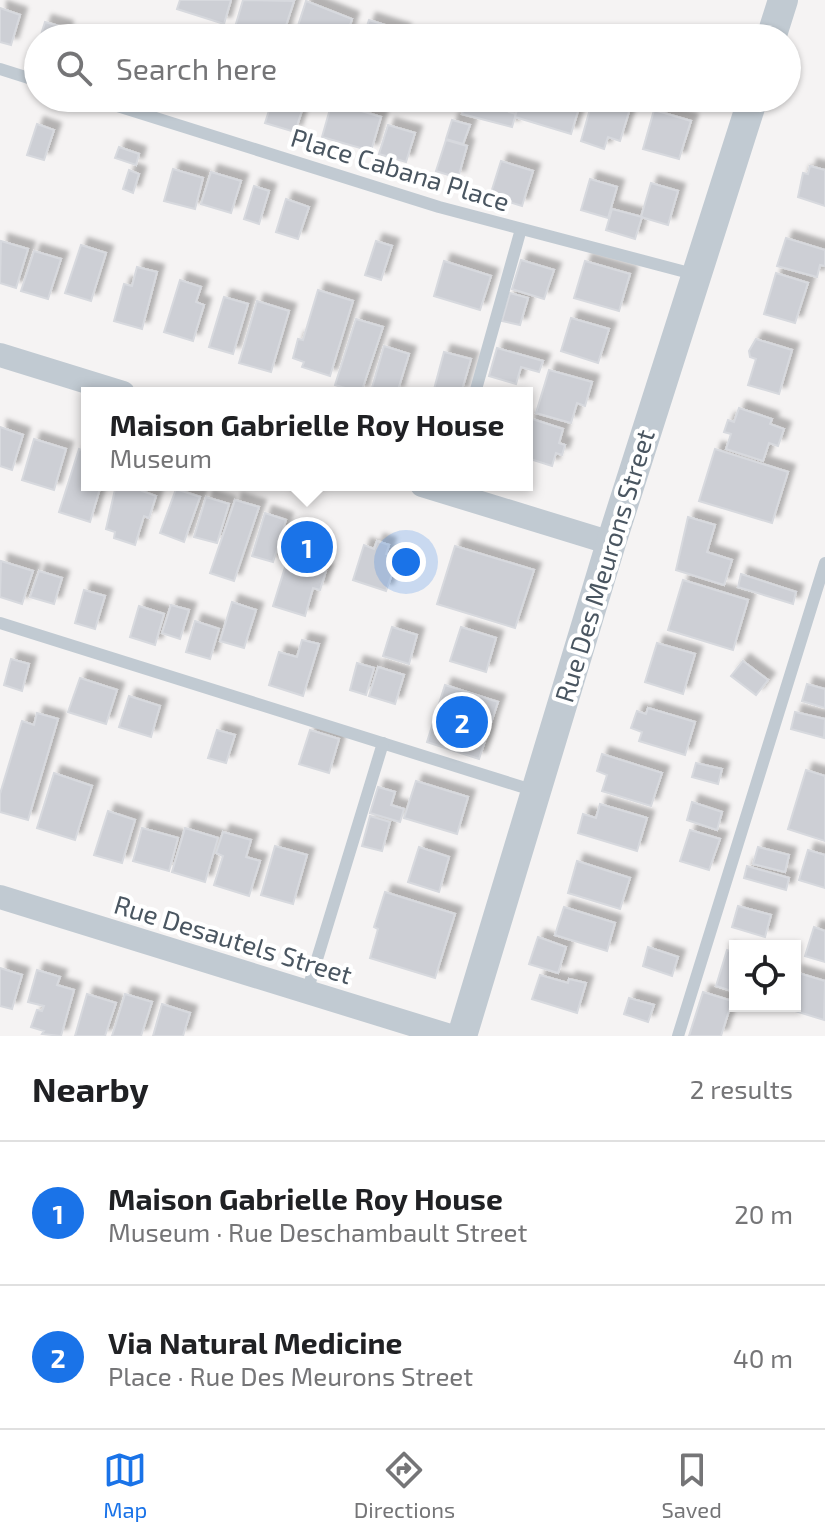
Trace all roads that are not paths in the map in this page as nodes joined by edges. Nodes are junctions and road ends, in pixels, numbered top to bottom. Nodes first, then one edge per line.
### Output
1 (783, 0) edge
2 (775, 24) edge
3 (0, 69) edge
4 (24, 77) edge
5 (137, 112) edge
6 (749, 112) edge
7 (521, 229) junction
8 (697, 275) junction
9 (0, 355) edge
10 (104, 387) edge
11 (477, 387) edge
12 (454, 491) edge
13 (611, 543) junction
14 (825, 563) edge
15 (0, 623) edge
16 (383, 743) junction
17 (536, 791) junction
18 (0, 897) edge
19 (307, 992) junction
20 (450, 1036) edge
21 (462, 1036) edge
22 (678, 1036) edge

1 - 2 street
3 - 4 lane
5 - 7 lane, Place Cabana Place
6 - 8 street, Rue Des Meurons Street
7 - 8 lane, Place Cabana Place
7 - 11 lane
8 - 13 street, Rue Des Meurons Street
9 - 10 street
12 - 13 street
13 - 17 street, Rue Des Meurons Street
14 - 22 lane
15 - 16 lane
16 - 17 lane
16 - 19 lane
17 - 21 street, Rue Des Meurons Street
18 - 19 street, Rue Desautels Street
19 - 20 street, Rue Desautels Street

